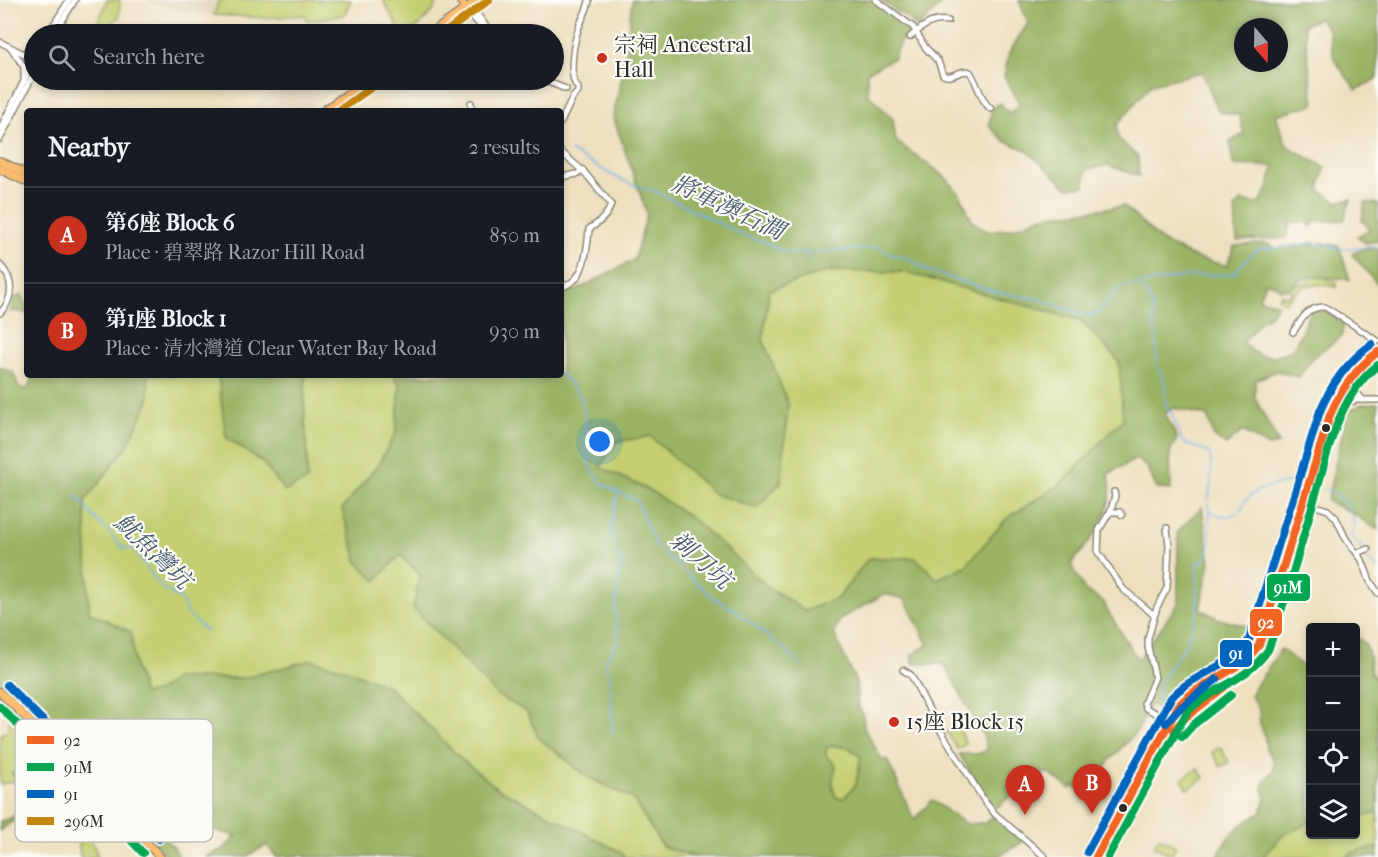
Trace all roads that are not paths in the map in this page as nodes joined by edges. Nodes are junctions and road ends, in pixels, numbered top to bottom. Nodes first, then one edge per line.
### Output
1 (69, 0) edge
2 (75, 0) edge
3 (459, 0) edge
4 (478, 0) edge
5 (489, 0) edge
6 (589, 0) edge
7 (876, 0) edge
8 (470, 8) edge
9 (948, 21) dead end
10 (54, 24) edge
11 (60, 24) edge
12 (445, 24) edge
13 (453, 24) edge
14 (482, 24) edge
15 (917, 31) junction
16 (910, 37) dead end
17 (0, 42) edge
18 (12, 48) junction
19 (24, 55) edge
20 (23, 83) joint
21 (574, 84) junction
22 (566, 89) joint
23 (25, 90) edge
24 (353, 90) edge
25 (370, 90) edge
26 (573, 97) junction
27 (471, 103) dead end
28 (327, 108) edge
29 (348, 108) edge
30 (472, 108) edge
31 (991, 109) dead end
32 (564, 116) edge
33 (0, 129) edge
34 (0, 139) edge
35 (564, 154) edge
36 (0, 161) edge
37 (0, 169) edge
38 (583, 170) junction
39 (24, 173) edge
40 (564, 176) edge
41 (24, 181) edge
42 (0, 265) edge
43 (564, 286) edge
44 (0, 313) edge
45 (1293, 332) dead end
46 (1378, 342) edge
47 (1378, 352) edge
48 (1378, 363) edge
49 (1355, 382) junction
50 (1363, 400) junction
51 (1378, 400) edge
52 (1340, 408) junction
53 (1114, 492) dead end
54 (1310, 504) junction
55 (1108, 513) junction
56 (1122, 515) dead end
57 (1167, 528) dead end
58 (1378, 593) edge
59 (1155, 615) junction
60 (903, 670) dead end
61 (0, 692) edge
62 (1180, 705) junction
63 (1195, 709) junction
64 (27, 719) edge
65 (1170, 721) junction
66 (1045, 857) edge
67 (1096, 857) edge
68 (1104, 857) edge

1 - 10 street
2 - 11 street
3 - 8 main road
4 - 8 main road
5 - 8 main road
6 - 21 street
7 - 15 street
8 - 12 main road
8 - 13 main road
8 - 14 street
9 - 15 street
15 - 16 street
15 - 31 street
17 - 18 street
18 - 19 street
18 - 20 street
20 - 33 street
21 - 22 street
21 - 26 street
22 - 26 street
23 - 34 street
24 - 28 main road
25 - 29 main road
26 - 32 street
27 - 30 street
35 - 38 street
36 - 39 main road
37 - 41 main road
38 - 40 street
38 - 43 street
42 - 44 street
45 - 46 street
47 - 62 main road
48 - 49 main road
49 - 50 street
49 - 52 main road
50 - 51 street
50 - 52 street
52 - 54 main road
53 - 55 street
54 - 58 street
54 - 63 main road
55 - 56 street
55 - 59 street
57 - 59 street
59 - 65 street
60 - 66 street
61 - 64 main road
62 - 63 main road
62 - 65 main road
63 - 68 main road
65 - 67 main road

